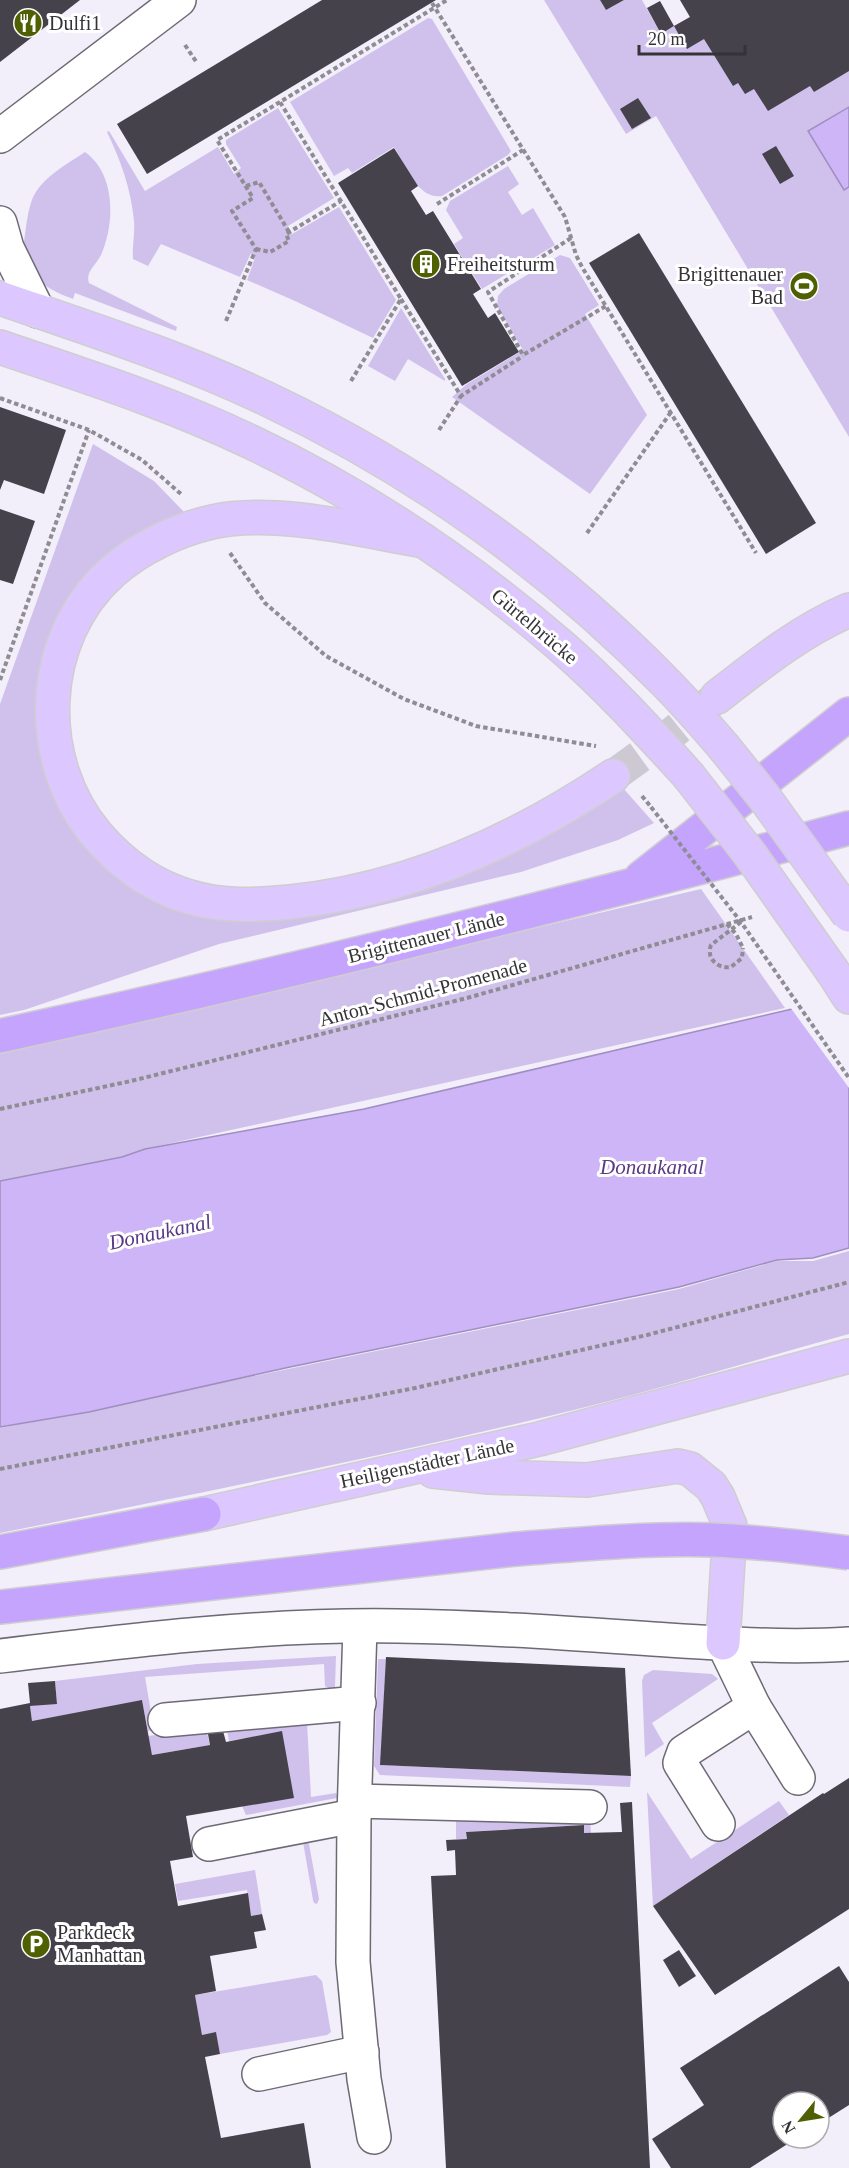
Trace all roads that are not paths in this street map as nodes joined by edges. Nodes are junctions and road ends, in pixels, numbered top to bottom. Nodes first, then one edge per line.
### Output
1 (179, 0) edge
2 (0, 136) edge
3 (0, 223) edge
4 (0, 298) edge
5 (38, 311) junction
6 (0, 347) edge
7 (424, 541) junction
8 (849, 610) edge
9 (717, 697) tunnel mouth
10 (849, 714) edge
11 (613, 776) tunnel mouth
12 (849, 828) edge
13 (630, 887) junction
14 (849, 915) edge
15 (849, 997) edge
16 (0, 1036) edge
17 (849, 1356) edge
18 (405, 1468) junction
19 (204, 1514) joint
20 (0, 1552) edge
21 (849, 1553) edge
22 (0, 1607) edge
23 (360, 1627) junction
24 (723, 1643) junction
25 (849, 1644) edge
26 (0, 1656) edge
27 (359, 1703) junction
28 (754, 1707) junction
29 (165, 1720) dead end
30 (798, 1778) dead end
31 (590, 1807) dead end
32 (354, 1809) junction
33 (718, 1824) dead end
34 (209, 1844) dead end
35 (362, 2052) junction
36 (259, 2074) dead end
37 (374, 2137) dead end

1 - 2 street
3 - 5 street
4 - 5 main road
5 - 14 main road, bridge
6 - 7 main road, Gürtelbrücke
7 - 11 main road
7 - 15 main road, Gürtelbrücke, bridge
8 - 9 main road
10 - 13 highway
12 - 13 highway, Brigittenauer Lände
13 - 16 highway, Brigittenauer Lände
17 - 18 main road, Heiligenstädter Lände
18 - 19 main road, Heiligenstädter Lände
18 - 24 main road
19 - 20 highway, Heiligenstädter Lände
21 - 22 highway, bridge
23 - 24 street
23 - 26 street
23 - 27 street
24 - 25 street
24 - 28 street
27 - 29 street
27 - 32 street
28 - 30 street
28 - 33 street
31 - 32 street
32 - 34 street
32 - 35 street
35 - 36 street
35 - 37 street

